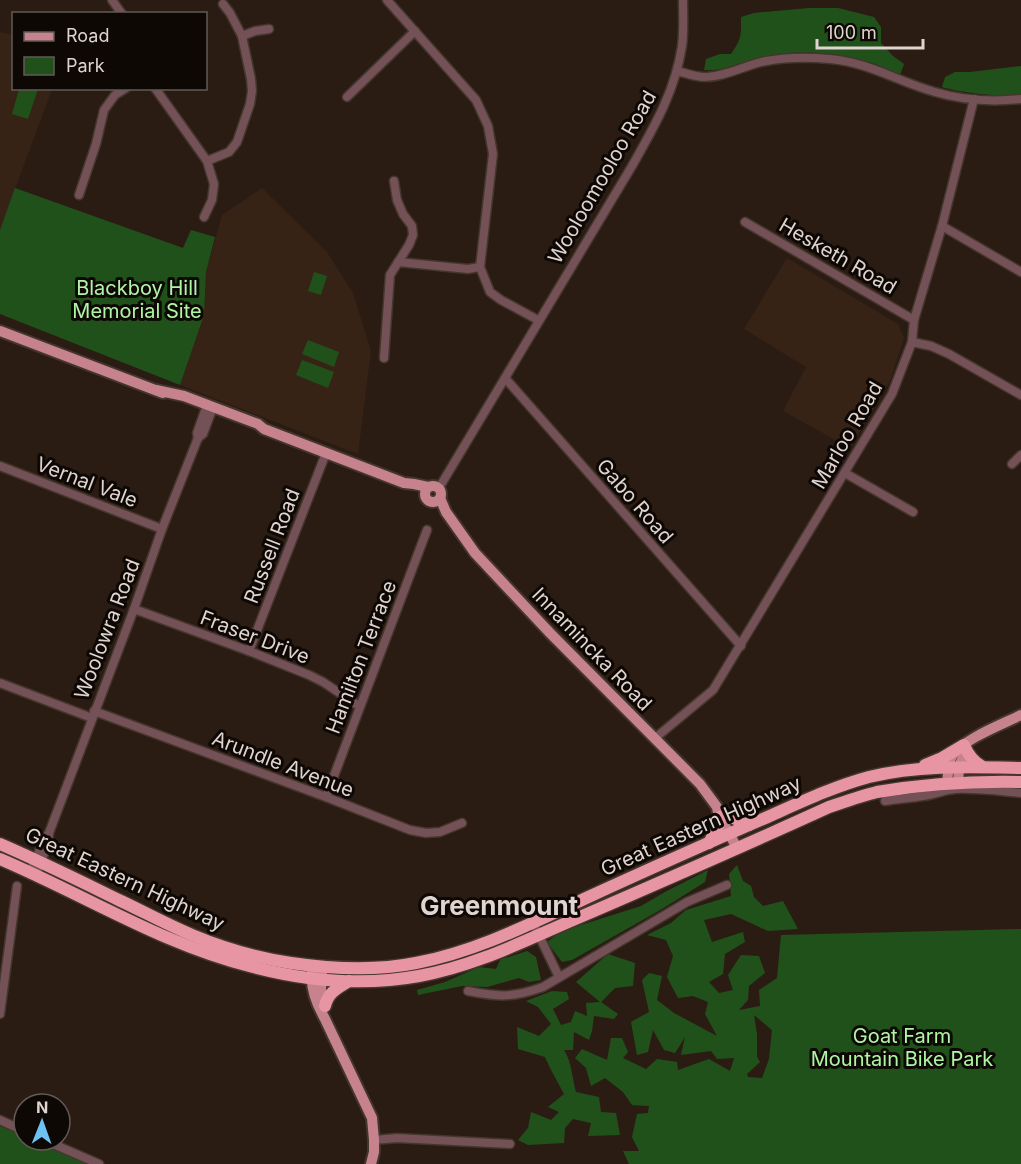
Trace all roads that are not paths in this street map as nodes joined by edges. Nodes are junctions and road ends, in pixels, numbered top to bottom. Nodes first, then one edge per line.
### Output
1 (387, 0) edge
2 (683, 0) edge
3 (223, 4) dead end
4 (269, 29) dead end
5 (415, 31) junction
6 (243, 36) junction
7 (677, 71) junction
8 (123, 90) edge
9 (156, 90) edge
10 (347, 97) dead end
11 (974, 99) junction
12 (1021, 99) edge
13 (207, 161) junction
14 (394, 181) dead end
15 (79, 195) dead end
16 (204, 217) dead end
17 (746, 222) dead end
18 (942, 226) junction
19 (398, 262) junction
20 (480, 267) junction
21 (1021, 272) edge
22 (538, 320) junction
23 (914, 320) junction
24 (0, 331) edge
25 (912, 342) junction
26 (384, 358) dead end
27 (504, 378) junction
28 (1021, 395) edge
29 (209, 409) junction
30 (326, 453) junction
31 (1021, 456) edge
32 (1012, 464) dead end
33 (0, 466) edge
34 (845, 473) junction
35 (435, 490) junction
36 (914, 512) dead end
37 (162, 529) junction
38 (428, 530) dead end
39 (134, 609) junction
40 (741, 646) junction
41 (249, 651) junction
42 (0, 683) edge
43 (359, 705) junction
44 (93, 715) junction
45 (1021, 715) edge
46 (654, 739) junction
47 (964, 745) junction
48 (954, 767) junction
49 (982, 767) junction
50 (1021, 768) edge
51 (902, 772) junction
52 (1021, 782) edge
53 (953, 784) junction
54 (903, 793) junction
55 (1021, 793) edge
56 (326, 797) junction
57 (885, 801) dead end
58 (722, 813) junction
59 (462, 823) dead end
60 (749, 825) junction
61 (733, 832) junction
62 (709, 843) junction
63 (0, 844) edge
64 (740, 847) junction
65 (0, 859) edge
66 (39, 861) junction
67 (34, 873) junction
68 (727, 885) dead end
69 (17, 886) dead end
70 (532, 923) junction
71 (538, 935) junction
72 (317, 972) junction
73 (560, 977) junction
74 (349, 981) junction
75 (468, 991) dead end
76 (325, 1006) junction
77 (0, 1014) edge
78 (326, 1019) junction
79 (374, 1140) junction
80 (510, 1144) dead end
81 (72, 1152) edge
82 (99, 1164) edge
83 (371, 1164) edge

1 - 5 street
2 - 7 street, Wooloomooloo Road
3 - 6 street
4 - 6 street
5 - 10 street
5 - 20 street
6 - 13 street
7 - 11 street
7 - 22 street, Wooloomooloo Road
8 - 15 street
9 - 13 street
11 - 12 street
11 - 18 street, Marloo Road
13 - 16 street
14 - 19 street
17 - 23 street, Hesketh Road
18 - 21 street
18 - 23 street, Marloo Road
19 - 20 street
19 - 26 street
20 - 22 street
22 - 27 street, Wooloomooloo Road
23 - 25 street, Marloo Road
24 - 29 main road, Innamincka Road
25 - 28 street
25 - 34 street, Marloo Road
27 - 35 street, Wooloomooloo Road
27 - 40 street, Gabo Road
29 - 30 main road, Innamincka Road
29 - 37 street, Woolowra Road
30 - 35 main road, Innamincka Road
30 - 41 street, Russell Road
31 - 32 street
33 - 37 street, Vernal Vale
34 - 36 street
34 - 40 street, Marloo Road
35 - 46 main road, Innamincka Road
37 - 39 street, Woolowra Road
38 - 43 street, Hamilton Terrace
39 - 41 street, Fraser Drive
39 - 44 street, Woolowra Road
40 - 46 street, Marloo Road
41 - 43 street, Fraser Drive
42 - 44 street, Arundle Avenue
43 - 56 street, Hamilton Terrace
44 - 56 street, Arundle Avenue
44 - 66 street, Woolowra Road
45 - 47 main road
46 - 58 main road, Innamincka Road
47 - 48 main road
47 - 49 highway
47 - 51 highway
48 - 49 highway, Great Eastern Highway
48 - 51 highway, Great Eastern Highway
48 - 53 main road
49 - 50 highway, Great Eastern Highway
51 - 54 street
51 - 60 highway, Great Eastern Highway
52 - 53 highway, Great Eastern Highway
53 - 54 highway, Great Eastern Highway
54 - 55 street
54 - 57 street
54 - 64 highway, Great Eastern Highway
56 - 59 street, Arundle Avenue
58 - 60 highway
58 - 61 main road, Innamincka Road
58 - 62 highway
60 - 61 highway, Great Eastern Highway
61 - 62 highway, Great Eastern Highway
61 - 64 main road, Innamincka Road
62 - 70 highway, Great Eastern Highway
63 - 66 highway, Great Eastern Highway
64 - 71 highway, Great Eastern Highway
65 - 67 highway, Great Eastern Highway
66 - 67 street, Woolowra Road
66 - 72 highway, Great Eastern Highway
67 - 72 highway, Great Eastern Highway
68 - 73 street
69 - 77 street
70 - 71 street
70 - 72 highway, Great Eastern Highway
71 - 73 street
71 - 74 highway, Great Eastern Highway
72 - 74 highway, Great Eastern Highway
72 - 76 main road
72 - 78 main road
73 - 75 street
74 - 76 highway
76 - 78 main road
78 - 79 main road
79 - 80 street
79 - 83 main road
81 - 82 street

